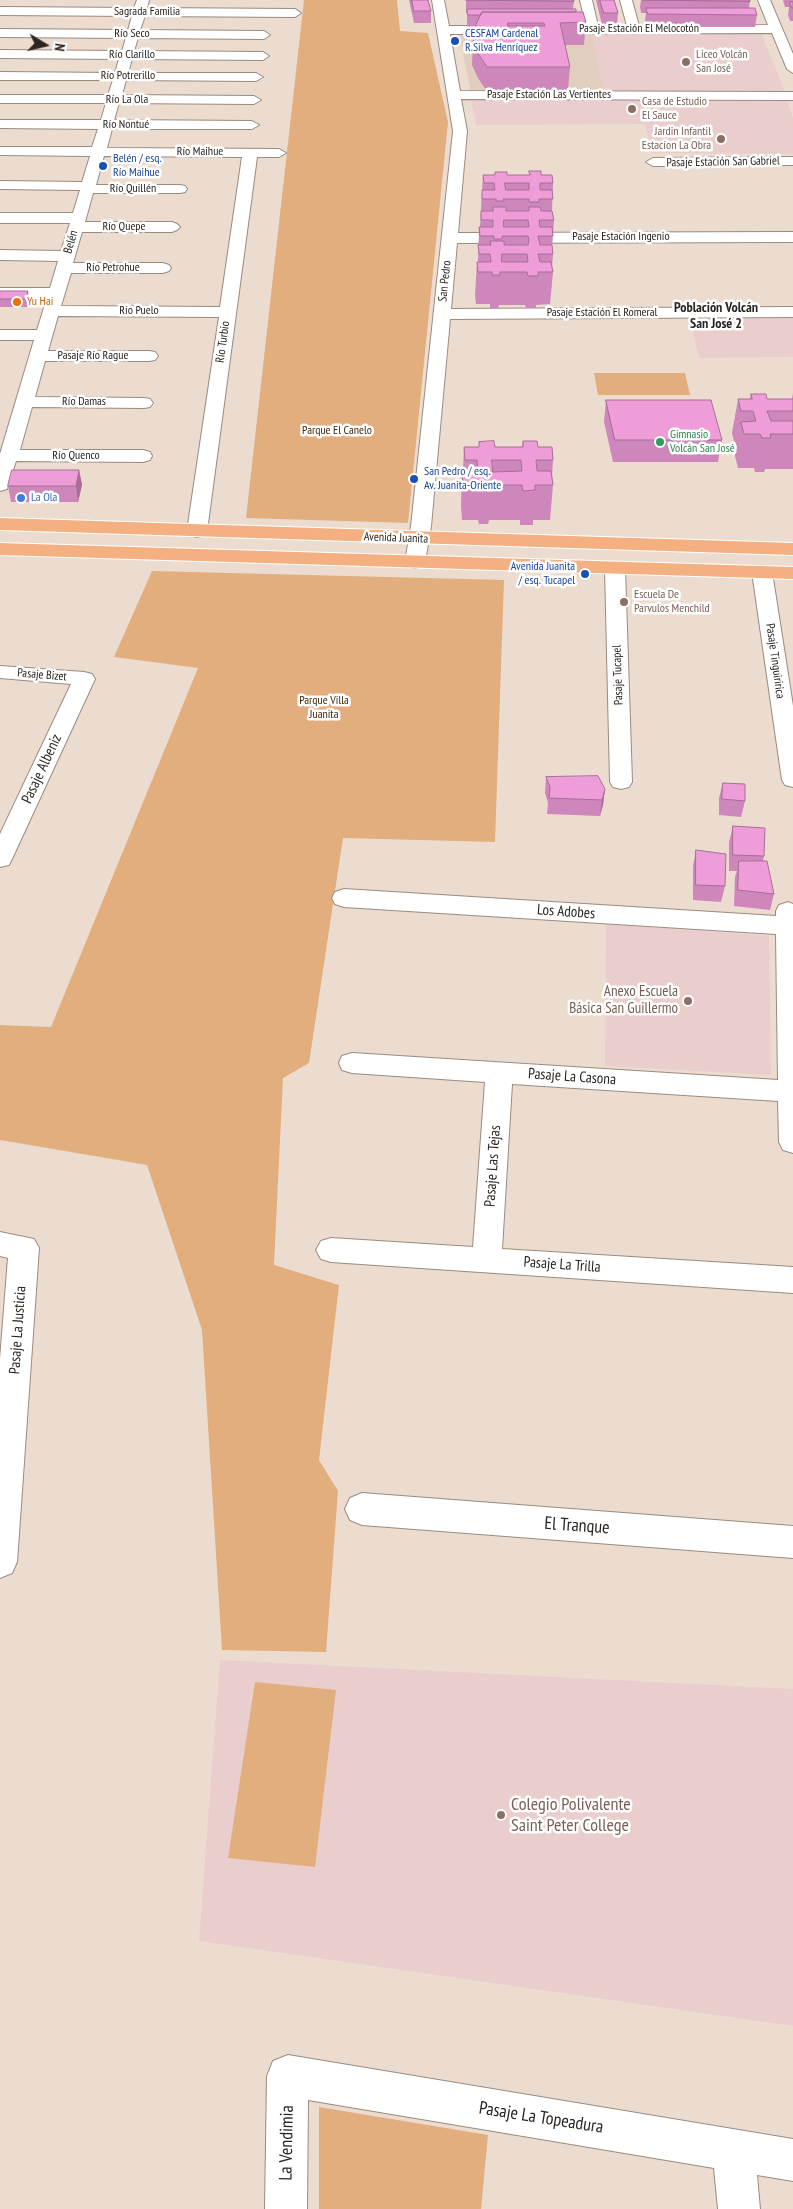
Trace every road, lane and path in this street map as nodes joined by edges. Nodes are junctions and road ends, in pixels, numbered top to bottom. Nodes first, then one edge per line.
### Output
1 (438, 0) edge
2 (586, 0) edge
3 (626, 0) edge
4 (764, 0) edge
5 (140, 6) edge
6 (0, 11) edge
7 (294, 13) dead end
8 (776, 29) junction
9 (443, 30) junction
10 (592, 30) junction
11 (634, 30) junction
12 (0, 33) edge
13 (132, 34) junction
14 (264, 35) dead end
15 (0, 54) edge
16 (126, 55) junction
17 (263, 56) dead end
18 (790, 57) edge
19 (793, 69) edge
20 (0, 76) edge
21 (119, 76) junction
22 (256, 77) dead end
23 (454, 95) junction
24 (793, 96) edge
25 (0, 99) edge
26 (112, 100) junction
27 (254, 100) dead end
28 (0, 124) edge
29 (105, 124) junction
30 (252, 125) dead end
31 (0, 151) edge
32 (97, 152) junction
33 (250, 153) junction
34 (279, 153) dead end
35 (793, 161) edge
36 (653, 162) dead end
37 (0, 185) edge
38 (87, 188) junction
39 (180, 190) dead end
40 (0, 218) edge
41 (76, 223) junction
42 (172, 227) dead end
43 (793, 237) edge
44 (450, 238) junction
45 (0, 255) edge
46 (65, 262) junction
47 (163, 268) dead end
48 (0, 293) edge
49 (56, 293) junction
50 (50, 311) junction
51 (227, 312) junction
52 (793, 312) edge
53 (442, 314) junction
54 (0, 335) edge
55 (44, 335) junction
56 (38, 356) junction
57 (149, 356) dead end
58 (24, 402) junction
59 (144, 403) dead end
60 (9, 455) junction
61 (143, 456) dead end
62 (0, 485) edge
63 (0, 524) edge
64 (197, 531) junction
65 (419, 539) junction
66 (0, 549) edge
67 (793, 549) edge
68 (415, 562) junction
69 (615, 568) junction
70 (762, 572) junction
71 (793, 573) edge
72 (0, 672) edge
73 (84, 679) joint
74 (793, 780) edge
75 (621, 782) dead end
76 (0, 859) edge
77 (344, 898) dead end
78 (352, 1063) dead end
79 (499, 1072) junction
80 (792, 1091) edge
81 (793, 1142) edge
82 (12, 1246) edge
83 (331, 1250) dead end
84 (487, 1260) junction
85 (793, 1280) edge
86 (362, 1509) dead end
87 (793, 1542) edge
88 (0, 1562) edge
89 (288, 2076) joint
90 (734, 2150) junction
91 (793, 2160) edge
92 (286, 2209) edge
93 (740, 2209) edge

1 - 9 street, San Pedro
2 - 10 street
3 - 11 street
4 - 8 street
5 - 6 street, Sagrada Familia
5 - 7 street, Sagrada Familia
5 - 13 street, Belén
8 - 11 street, Pasaje Estación El Melocotón
8 - 18 street
9 - 10 street, Pasaje Estación El Melocotón
9 - 23 street, San Pedro
10 - 11 street, Pasaje Estación El Melocotón
12 - 13 street, Río Seco
13 - 14 street, Río Seco
13 - 16 street, Belén
15 - 16 street, Río Clarillo
16 - 17 street, Río Clarillo
16 - 21 street, Belén
18 - 19 street
20 - 21 street, Río Potrerillo
21 - 22 street, Río Potrerillo
21 - 26 street, Belén
23 - 24 street, Pasaje Estación Las Vertientes
23 - 44 street, San Pedro
25 - 26 street, Río La Ola
26 - 27 street, Río La Ola
26 - 29 street, Belén
28 - 29 street, Río Nontué
29 - 30 street, Río Nontué
29 - 32 street, Belén
31 - 32 street, Río Maihue
32 - 33 street, Río Maihue
32 - 38 street, Belén
33 - 34 street, Río Maihue
33 - 51 street, Río Turbio
35 - 36 street, Pasaje Estación San Gabriel
37 - 38 street, Río Quillén
38 - 39 street, Río Quillén
38 - 41 street, Belén
40 - 41 street, Río Quepe
41 - 42 street, Río Quepe
41 - 46 street, Belén
43 - 44 street, Pasaje Estación Ingenio
44 - 53 street, San Pedro
45 - 46 street, Río Petrohue
46 - 47 street, Río Petrohue
46 - 49 street, Belén
48 - 49 street
49 - 50 street, Belén
50 - 51 street, Río Puelo
50 - 55 street, Belén
51 - 64 street, Río Turbio
52 - 53 street, Pasaje Estación El Romeral
53 - 65 street, San Pedro
54 - 55 street
55 - 56 street, Belén
56 - 57 street, Pasaje Río Rague
56 - 58 street, Belén
58 - 59 street, Río Damas
58 - 60 street, Belén
60 - 61 street, Río Quenco
60 - 62 street, Belén
63 - 64 main road, Avenida Juanita
64 - 65 main road, Avenida Juanita
65 - 67 main road, Avenida Juanita
65 - 68 street, San Pedro
66 - 68 main road, Avenida Juanita
68 - 69 main road, Avenida Juanita
69 - 70 main road, Avenida Juanita
69 - 75 street, Pasaje Tucapel
70 - 71 main road, Avenida Juanita
70 - 74 street, Pasaje Tinguiririca
72 - 73 street, Pasaje Bizet
73 - 76 street, Pasaje Albeniz
77 - 80 street, Los Adobes
78 - 79 street, Pasaje La Casona
79 - 80 street, Pasaje La Casona
79 - 84 street, Pasaje Las Tejas
80 - 81 street
82 - 88 street, Pasaje La Justicia
83 - 84 street, Pasaje La Trilla
84 - 85 street, Pasaje La Trilla
86 - 87 street, El Tranque
89 - 90 street, Pasaje La Topeadura
89 - 92 street, La Vendimia
90 - 91 street, Pasaje La Topeadura
90 - 93 street

